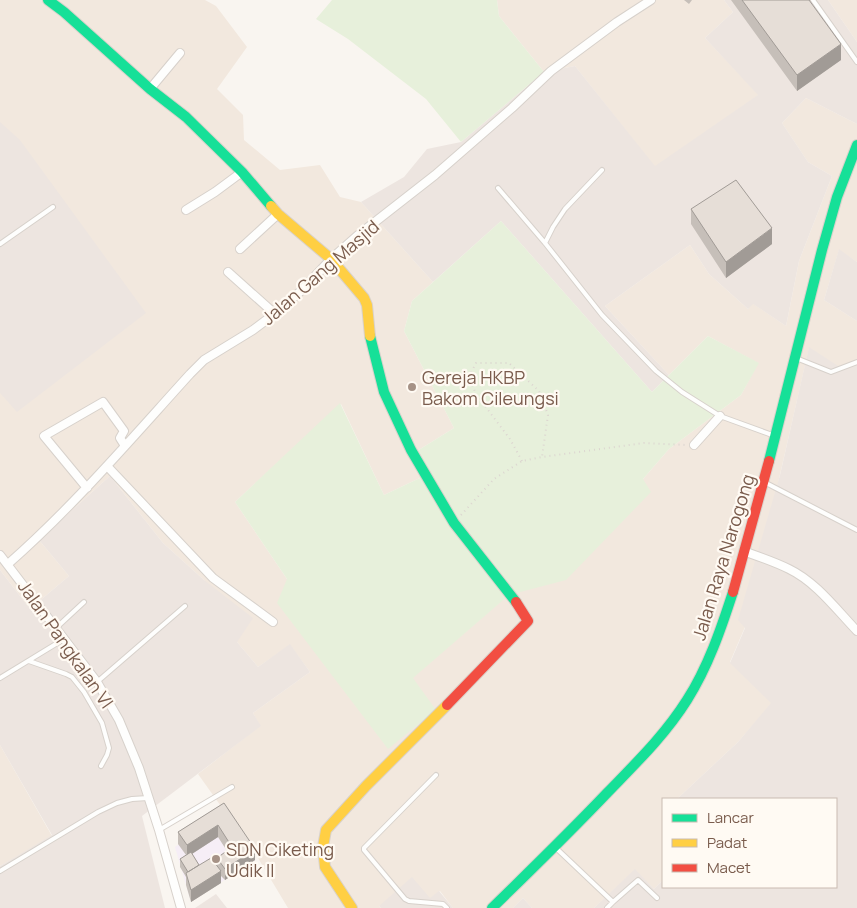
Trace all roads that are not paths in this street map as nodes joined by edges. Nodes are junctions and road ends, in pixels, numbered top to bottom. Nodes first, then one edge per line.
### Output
1 (48, 0) edge
2 (651, 0) edge
3 (813, 0) edge
4 (180, 53) dead end
5 (857, 62) edge
6 (150, 90) junction
7 (857, 145) edge
8 (602, 170) dead end
9 (242, 172) junction
10 (498, 188) dead end
11 (52, 207) dead end
12 (186, 210) dead end
13 (278, 214) junction
14 (545, 242) junction
15 (0, 244) edge
16 (240, 249) dead end
17 (331, 259) junction
18 (228, 272) dead end
19 (275, 314) junction
20 (794, 358) junction
21 (857, 362) edge
22 (720, 416) junction
23 (775, 436) junction
24 (694, 445) road end
25 (125, 446) junction
26 (107, 466) junction
27 (764, 482) junction
28 (87, 488) junction
29 (857, 530) edge
30 (746, 552) junction
31 (0, 555) edge
32 (8, 564) junction
33 (84, 602) dead end
34 (185, 606) dead end
35 (273, 622) dead end
36 (56, 628) junction
37 (857, 632) edge
38 (64, 639) junction
39 (29, 661) junction
40 (0, 678) edge
41 (97, 682) junction
42 (101, 766) dead end
43 (436, 775) dead end
44 (232, 787) dead end
45 (148, 798) junction
46 (159, 830) junction
47 (555, 847) junction
48 (0, 871) edge
49 (657, 898) dead end
50 (613, 902) junction
51 (181, 908) edge
52 (352, 908) edge
53 (447, 908) edge
54 (492, 908) edge
55 (607, 908) edge

1 - 6 street
2 - 17 street, Jalan Gang Masjid
3 - 5 lane
4 - 6 street
6 - 9 street
7 - 20 street, Jalan Raya Narogong
8 - 14 lane
9 - 12 street
9 - 13 street
10 - 14 lane
11 - 15 lane
13 - 16 street
13 - 17 street
14 - 22 lane
17 - 19 street, Jalan Gang Masjid
17 - 52 street
18 - 19 street
19 - 25 street, Jalan Gang Masjid
20 - 21 lane
20 - 23 street, Jalan Raya Narogong
22 - 23 lane
22 - 24 street
23 - 27 street, Jalan Raya Narogong
25 - 26 street, Jalan Gang Masjid
25 - 28 street
26 - 28 street, Jalan Gang Masjid
26 - 35 street
27 - 29 lane
27 - 30 street, Jalan Raya Narogong
28 - 32 street, Jalan Gang Masjid
30 - 37 street
30 - 47 street, Jalan Raya Narogong
31 - 32 street, Jalan Pangkalan VI
32 - 36 street, Jalan Pangkalan VI
33 - 36 lane
34 - 41 lane
36 - 38 street, Jalan Pangkalan VI
38 - 39 lane
38 - 41 street, Jalan Pangkalan VI
39 - 40 lane
39 - 42 lane
41 - 45 street, Jalan Pangkalan VI
43 - 53 lane
44 - 46 lane
45 - 46 street, Jalan Pangkalan VI
45 - 48 lane
46 - 51 street, Jalan Pangkalan VI
47 - 50 lane
47 - 54 street, Jalan Raya Narogong
49 - 50 lane
50 - 55 lane

